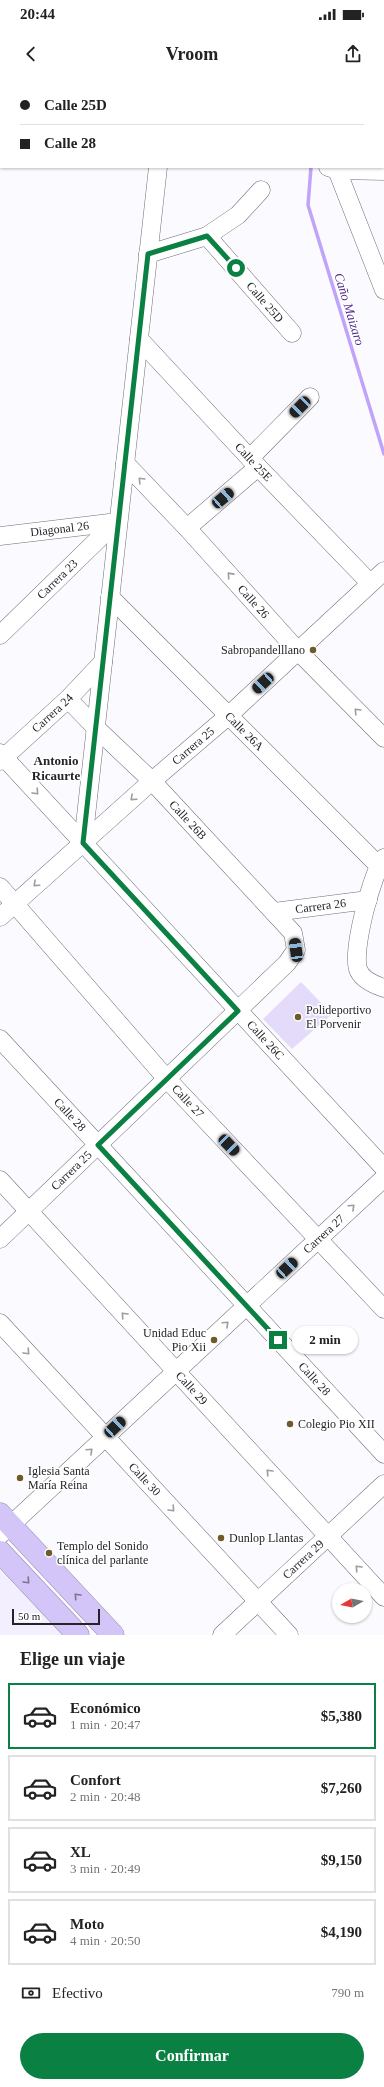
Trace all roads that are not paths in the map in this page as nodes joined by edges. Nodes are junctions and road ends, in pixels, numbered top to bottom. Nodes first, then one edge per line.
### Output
1 (158, 168) edge
2 (333, 168) edge
3 (384, 171) edge
4 (261, 190) dead end
5 (207, 236) junction
6 (148, 254) junction
7 (384, 290) edge
8 (292, 333) dead end
9 (139, 339) junction
10 (310, 397) dead end
11 (125, 463) junction
12 (254, 463) junction
13 (117, 522) junction
14 (187, 528) junction
15 (0, 536) edge
16 (384, 571) edge
17 (370, 584) junction
18 (110, 597) junction
19 (0, 635) edge
20 (298, 651) junction
21 (103, 662) junction
22 (68, 699) junction
23 (228, 716) junction
24 (96, 728) junction
25 (384, 738) edge
26 (1, 757) edge
27 (152, 781) junction
28 (83, 843) junction
29 (381, 862) edge
30 (0, 887) edge
31 (368, 900) junction
32 (15, 903) junction
33 (274, 912) junction
34 (0, 917) edge
35 (296, 950) joint
36 (384, 988) edge
37 (238, 1011) junction
38 (0, 1039) edge
39 (166, 1078) junction
40 (98, 1145) junction
41 (384, 1168) edge
42 (384, 1178) edge
43 (0, 1180) edge
44 (29, 1211) junction
45 (0, 1239) edge
46 (317, 1240) junction
47 (247, 1305) junction
48 (384, 1308) edge
49 (0, 1323) edge
50 (176, 1371) junction
51 (105, 1437) junction
52 (384, 1454) edge
53 (384, 1484) edge
54 (3, 1525) edge
55 (328, 1536) junction
56 (0, 1552) edge
57 (384, 1596) edge
58 (258, 1602) junction
59 (78, 1635) edge
60 (114, 1635) edge
61 (222, 1635) edge
62 (289, 1635) edge

1 - 6 street
2 - 3 street
2 - 7 street
4 - 5 street
5 - 6 street
5 - 8 street, Calle 25D
6 - 9 street
9 - 11 street
9 - 12 street, Calle 25E
10 - 12 street
11 - 13 street
14 -> 11 street, Calle 26
12 - 14 street
12 - 17 street, Calle 25E
13 - 15 street, Diagonal 26
13 - 18 street
13 - 19 street, Carrera 23
20 -> 14 street, Calle 26
16 - 17 street, Carrera 25
17 - 20 street, Carrera 25
18 - 21 street
18 - 23 street, Calle 26A
20 - 23 street, Carrera 25
25 -> 20 street, Calle 26
21 - 22 street, Carrera 24
21 - 24 street
22 - 24 street, Calle 26B
22 - 26 street, Carrera 24
23 - 27 street, Carrera 25
23 - 29 street, Calle 26A
24 - 27 street, Calle 26B
24 - 28 street
26 -> 28 street, Calle 26C
27 -> 28 street, Carrera 25
27 - 33 street, Calle 26B
28 -> 32 street, Carrera 25
28 - 37 street, Calle 26C
29 - 31 street
30 - 32 street, Calle 27
31 - 33 street, Carrera 26
31 - 36 street
32 - 34 street, Carrera 25
32 - 39 street, Calle 27
33 - 35 street, Calle 26B
35 - 37 street, Carrera 25
37 - 39 street, Carrera 25
37 - 41 street, Calle 26C
38 - 40 street, Calle 28
39 - 40 street, Carrera 25
39 - 46 street, Calle 27
40 - 44 street, Carrera 25
40 - 47 street, Calle 28
46 -> 42 street, Carrera 27
43 - 44 street, Calle 29
44 - 45 street, Carrera 25
50 -> 44 street, Calle 29
46 - 47 street, Carrera 27
46 - 48 street, Calle 27
50 -> 47 street, Carrera 27
47 - 52 street, Calle 28
49 -> 51 street, Calle 30
50 - 51 street, Carrera 27
55 -> 50 street, Calle 29
54 -> 51 street, Carrera 27
51 -> 58 street, Calle 30
53 - 55 street, Carrera 29
60 -> 54 highway
57 -> 55 street, Calle 29
55 - 58 street, Carrera 29
56 -> 59 highway
58 - 61 street, Carrera 29
58 - 62 street, Calle 30

